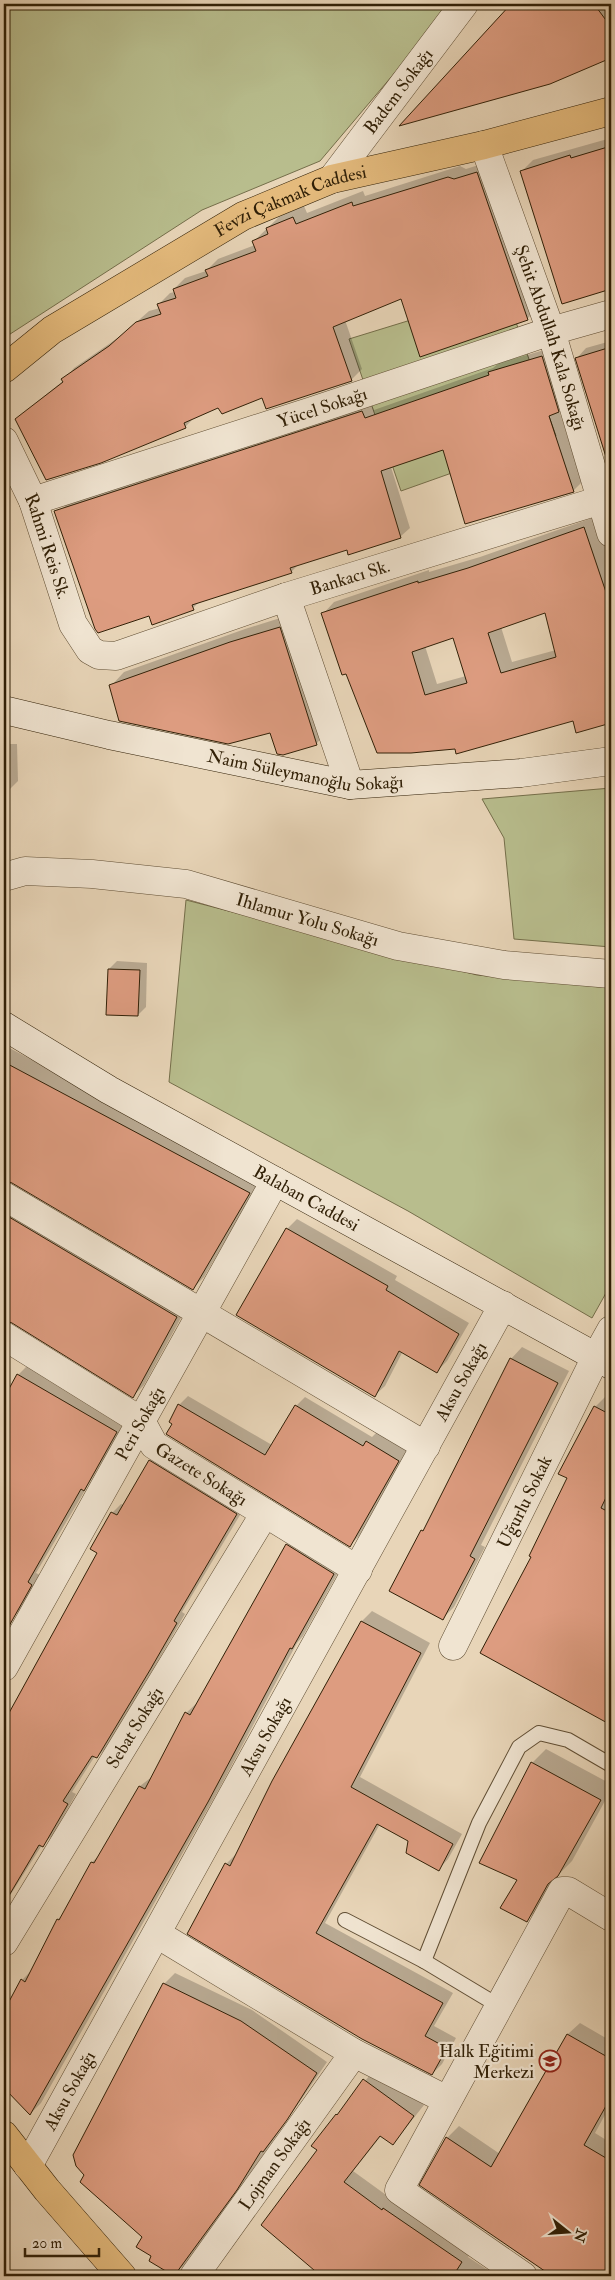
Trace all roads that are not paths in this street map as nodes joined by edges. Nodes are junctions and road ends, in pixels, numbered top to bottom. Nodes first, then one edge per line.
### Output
1 (464, 4) edge
2 (611, 112) edge
3 (484, 145) junction
4 (332, 179) junction
5 (611, 314) edge
6 (552, 331) junction
7 (4, 368) edge
8 (4, 441) edge
9 (606, 499) edge
10 (33, 500) junction
11 (611, 533) edge
12 (286, 597) junction
13 (90, 650) joint
14 (4, 710) edge
15 (611, 761) edge
16 (350, 785) junction
17 (4, 877) edge
18 (611, 974) edge
19 (4, 1026) edge
20 (276, 1181) junction
21 (4, 1196) edge
22 (503, 1305) junction
23 (202, 1313) junction
24 (611, 1330) edge
25 (7, 1345) edge
26 (604, 1361) edge
27 (141, 1421) junction
28 (426, 1446) junction
29 (265, 1513) junction
30 (358, 1570) junction
31 (453, 1646) dead end
32 (4, 1667) edge
33 (611, 1765) edge
34 (611, 1916) edge
35 (345, 1920) dead end
36 (157, 1934) junction
37 (4, 1942) edge
38 (424, 1961) junction
39 (498, 2006) junction
40 (354, 2053) junction
41 (447, 2100) junction
42 (4, 2135) edge
43 (28, 2166) junction
44 (122, 2276) edge
45 (194, 2276) edge
46 (523, 2276) edge

1 - 4 street, Badem Sokağı
2 - 3 main road, Fevzi Çakmak Caddesi
3 - 4 main road, Fevzi Çakmak Caddesi
3 - 6 street, Şehit Abdullah Kala Sokağı
4 - 7 main road, Fevzi Çakmak Caddesi
5 - 6 street, Yücel Sokağı
6 - 9 street, Şehit Abdullah Kala Sokağı
6 - 10 street, Yücel Sokağı
8 - 10 street, Rahmi Reis Sk.
9 - 11 street, Şehit Abdullah Kala Sokağı
9 - 12 street, Bankacı Sk.
10 - 13 street, Rahmi Reis Sk.
12 - 13 street, Bankacı Sk.
12 - 16 street
14 - 16 street, Naim Süleymanoğlu Sokağı
15 - 16 street, Naim Süleymanoğlu Sokağı
17 - 18 street, Ihlamur Yolu Sokağı
19 - 20 street, Balaban Caddesi
20 - 22 street, Balaban Caddesi
20 - 23 street, Peri Sokağı
21 - 23 street
22 - 26 street, Balaban Caddesi
22 - 28 street, Aksu Sokağı
23 - 27 street, Peri Sokağı
23 - 28 street
24 - 26 street, Uğurlu Sokak
25 - 27 street
26 - 31 street, Uğurlu Sokak
27 - 29 street, Gazete Sokağı
27 - 32 street, Peri Sokağı
28 - 30 street, Aksu Sokağı
29 - 30 street, Gazete Sokağı
29 - 37 street, Sebat Sokağı
30 - 36 street, Aksu Sokağı
33 - 38 lane
34 - 39 street
35 - 38 lane
36 - 40 street
36 - 43 street, Aksu Sokağı
38 - 39 lane
39 - 41 street
40 - 41 street
40 - 45 street, Lojman Sokağı
41 - 46 street
42 - 43 main road
43 - 44 main road

